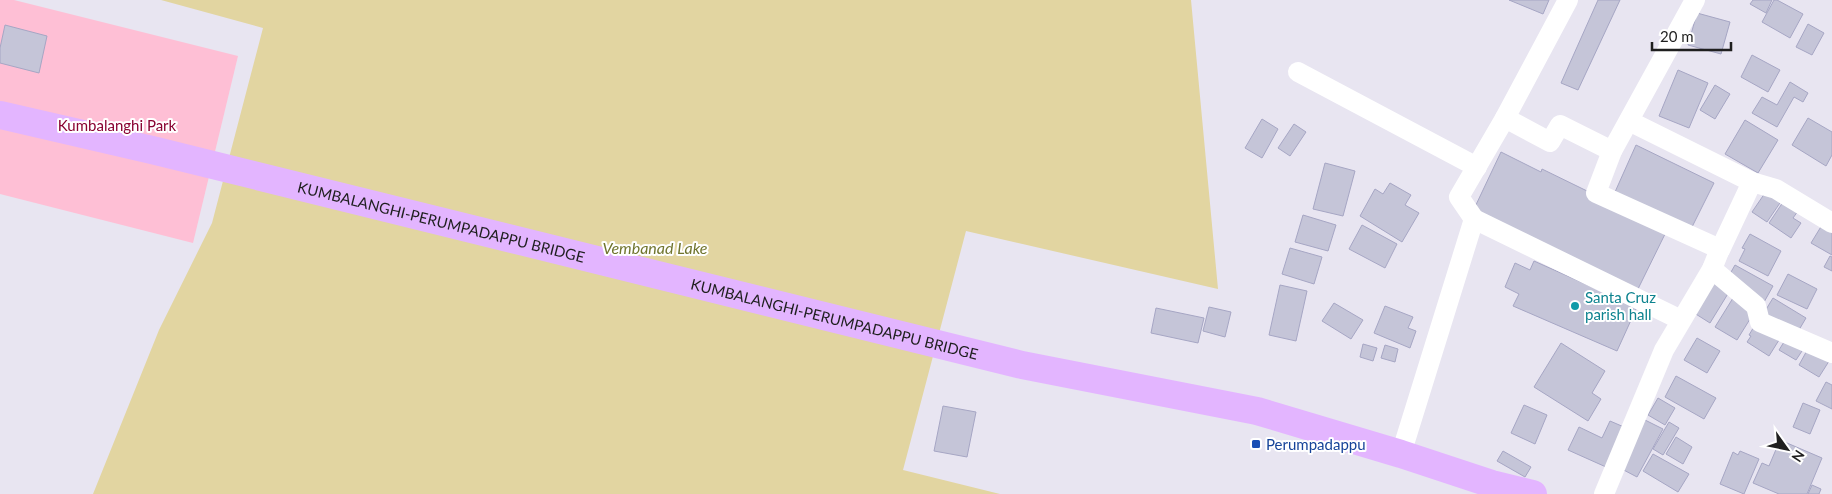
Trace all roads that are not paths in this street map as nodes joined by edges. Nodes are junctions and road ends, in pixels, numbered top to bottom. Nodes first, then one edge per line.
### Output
1 (1568, 0) edge
2 (1695, 0) edge
3 (1298, 72) dead end
4 (0, 115) edge
5 (1505, 118) junction
6 (1629, 121) junction
7 (1612, 151) junction
8 (1477, 167) junction
9 (1752, 182) junction
10 (1474, 219) junction
11 (1832, 223) edge
12 (1720, 250) junction
13 (1712, 269) junction
14 (1681, 320) junction
15 (1832, 353) edge
16 (1401, 454) junction
17 (1491, 489) edge
18 (1532, 494) edge
19 (1604, 494) edge

1 - 5 street
2 - 6 street
3 - 8 street
4 - 16 main road, KUMBALANGHI-PERUMPADAPPU BRIDGE
5 - 7 street
5 - 8 street
6 - 7 street
6 - 9 street
7 - 12 street
8 - 10 street
9 - 11 street
9 - 12 street
10 - 14 street
10 - 16 street
12 - 13 street
13 - 14 street
13 - 15 street
14 - 19 street
16 - 17 main road, KUMBALANGHI-PERUMPADAPPU BRIDGE
17 - 18 main road, KUMBALANGHI-PERUMPADAPPU BRIDGE

